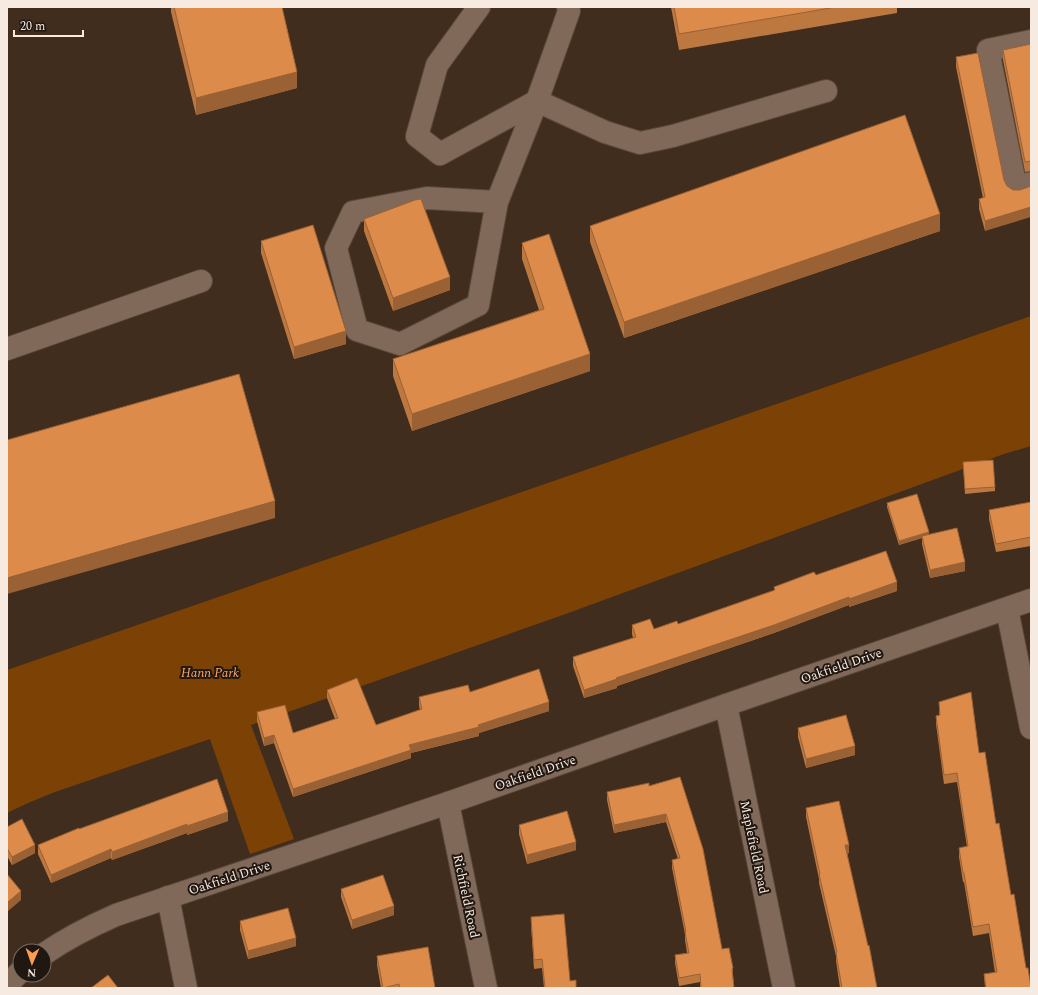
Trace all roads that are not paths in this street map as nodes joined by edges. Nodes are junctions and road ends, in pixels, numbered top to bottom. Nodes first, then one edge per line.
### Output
1 (478, 7) edge
2 (568, 7) edge
3 (1031, 41) edge
4 (826, 91) dead end
5 (537, 101) junction
6 (1031, 183) edge
7 (497, 202) junction
8 (201, 280) dead end
9 (7, 349) edge
10 (1031, 600) edge
11 (1007, 608) junction
12 (726, 705) junction
13 (1031, 728) edge
14 (448, 803) junction
15 (168, 897) junction
16 (52, 948) edge
17 (186, 988) edge
18 (486, 988) edge
19 (784, 988) edge

1 - 5 street
2 - 5 street
3 - 6 street
4 - 5 street
5 - 7 street
7 - 7 street
8 - 9 street
10 - 11 street, Oakfield Drive
11 - 12 street, Oakfield Drive
11 - 13 street
12 - 14 street, Oakfield Drive
12 - 19 street, Maplefield Road
14 - 15 street, Oakfield Drive
14 - 18 street, Richfield Road
15 - 16 street, Oakfield Drive
15 - 17 street

